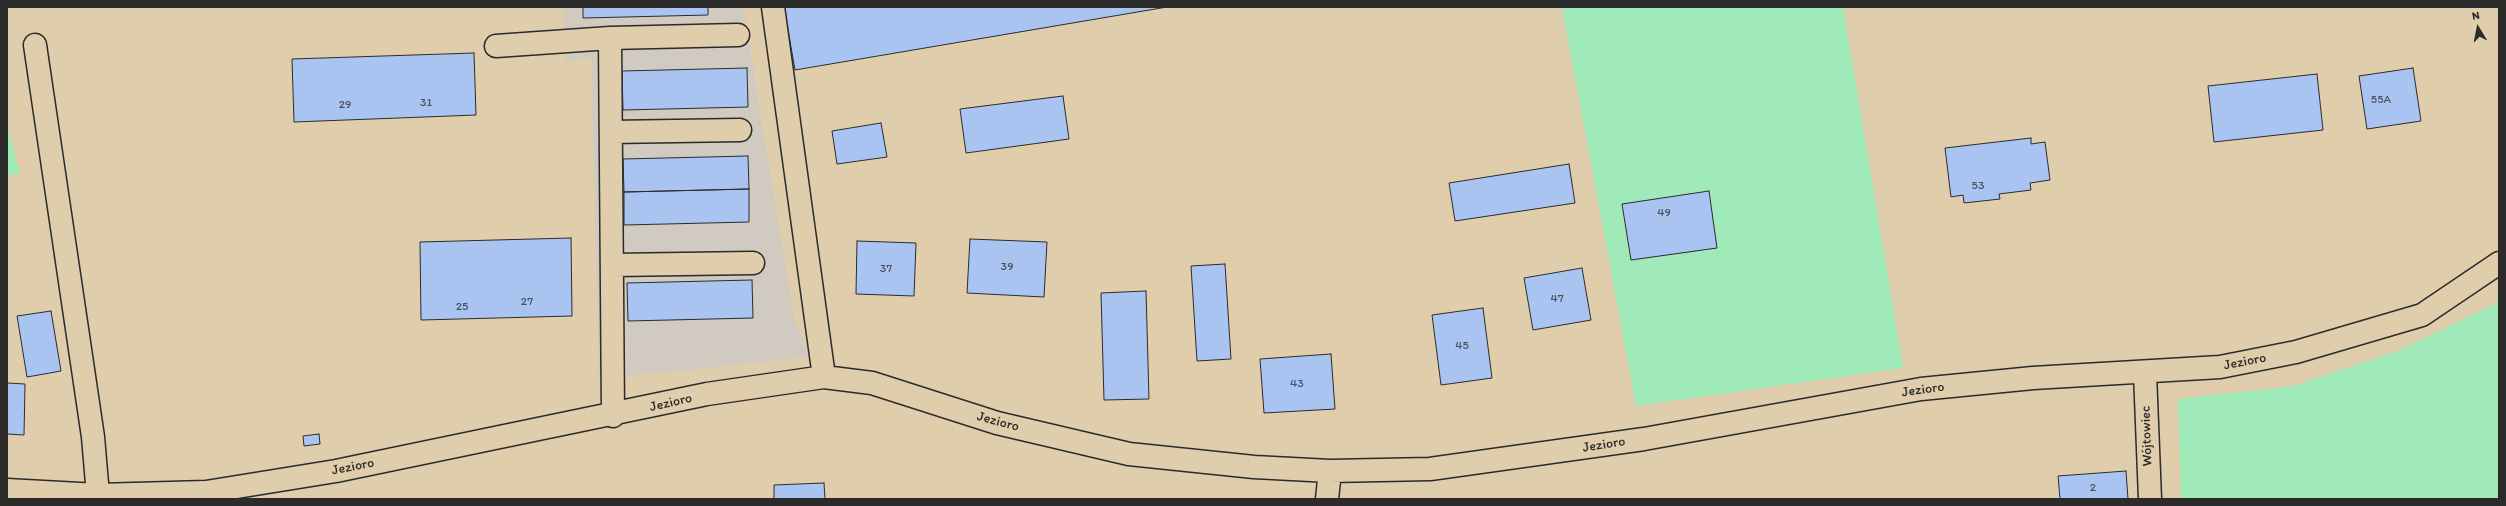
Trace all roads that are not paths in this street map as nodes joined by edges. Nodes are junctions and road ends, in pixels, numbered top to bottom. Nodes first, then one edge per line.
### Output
1 (772, 7) edge
2 (738, 35) dead end
3 (610, 38) junction
4 (35, 45) dead end
5 (496, 46) dead end
6 (740, 130) dead end
7 (611, 132) junction
8 (753, 263) dead end
9 (2499, 263) edge
10 (613, 265) junction
11 (2145, 372) junction
12 (824, 377) junction
13 (613, 416) junction
14 (1330, 471) junction
15 (7, 490) edge
16 (98, 496) junction
17 (1327, 499) edge
18 (2150, 499) edge

1 - 12 street
2 - 3 street
3 - 5 street
3 - 7 street
4 - 16 street
6 - 7 street
7 - 10 street
8 - 10 street
9 - 11 street, Jezioro
10 - 13 street
11 - 14 street, Jezioro
11 - 18 street, Wójtowiec
12 - 13 street, Jezioro
12 - 14 street, Jezioro
13 - 16 street, Jezioro
14 - 17 street
15 - 16 street, Jezioro

